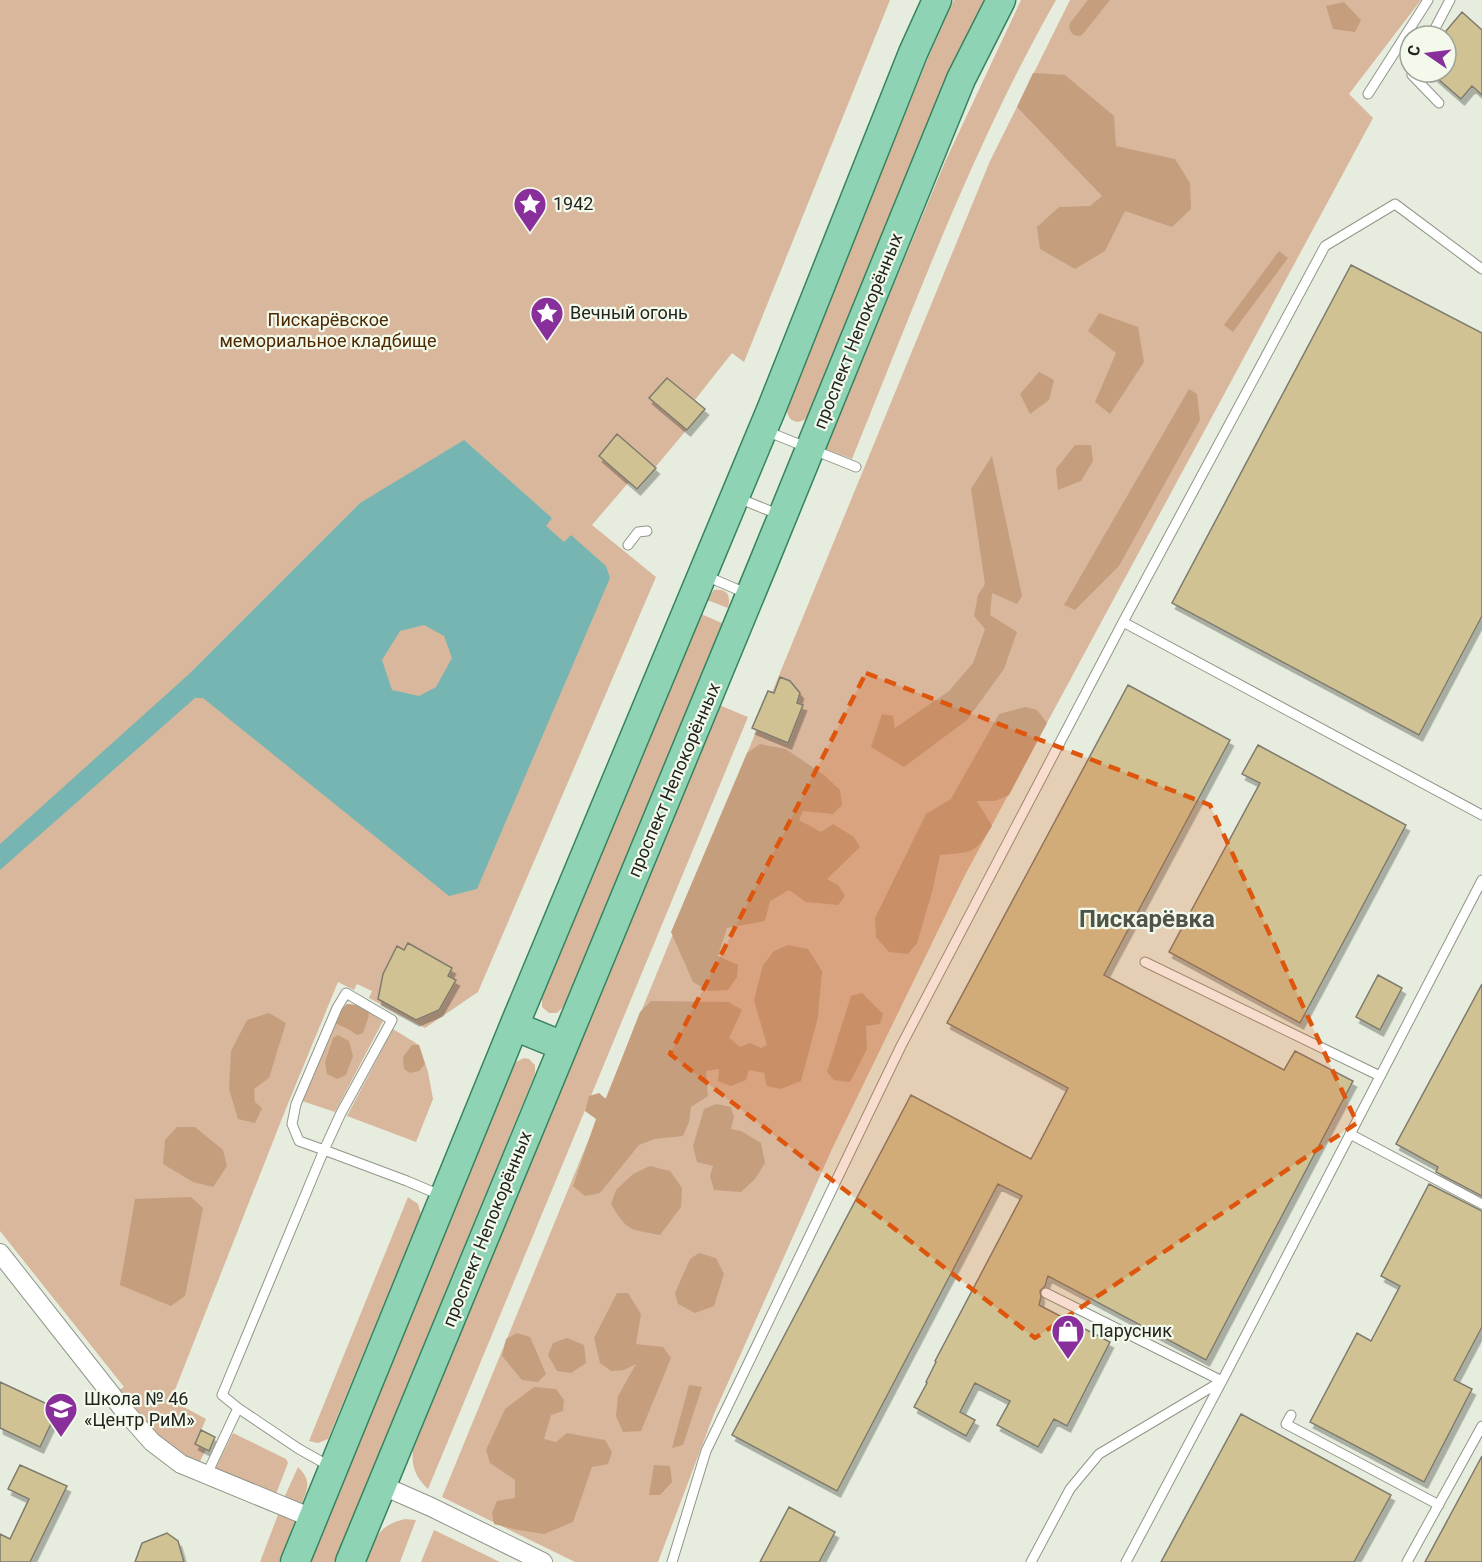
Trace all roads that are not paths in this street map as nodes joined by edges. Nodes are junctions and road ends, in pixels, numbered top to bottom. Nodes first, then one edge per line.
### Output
1 (937, 0) edge
2 (1001, 0) edge
3 (1428, 0) edge
4 (1450, 0) edge
5 (1437, 24) edge
6 (1421, 84) edge
7 (1368, 94) dead end
8 (1439, 103) dead end
9 (1482, 269) edge
10 (763, 430) junction
11 (810, 449) junction
12 (856, 467) dead end
13 (735, 497) junction
14 (783, 516) junction
15 (647, 531) dead end
16 (628, 545) dead end
17 (703, 575) junction
18 (751, 595) junction
19 (1124, 622) junction
20 (1482, 815) edge
21 (1482, 880) edge
22 (1145, 962) dead end
23 (514, 1026) junction
24 (563, 1046) junction
25 (1380, 1076) junction
26 (1350, 1134) junction
27 (324, 1150) junction
28 (445, 1197) junction
29 (1482, 1204) edge
30 (0, 1253) edge
31 (1046, 1293) dead end
32 (1222, 1381) junction
33 (238, 1408) junction
34 (1291, 1415) dead end
35 (1482, 1426) edge
36 (333, 1468) junction
37 (207, 1474) junction
38 (381, 1485) junction
39 (1439, 1505) junction
40 (312, 1518) junction
41 (295, 1562) edge
42 (350, 1562) edge
43 (543, 1562) edge
44 (672, 1562) edge
45 (1031, 1562) edge
46 (1126, 1562) edge
47 (1407, 1562) edge

1 - 10 main road
2 - 11 main road, проспект Непокорённых
3 - 7 lane
4 - 5 lane
6 - 8 lane
9 - 19 lane
10 - 11 lane
10 - 13 main road
11 - 12 lane
11 - 14 main road, проспект Непокорённых
13 - 14 lane
13 - 17 main road
14 - 18 main road, проспект Непокорённых
15 - 16 lane
17 - 18 lane
17 - 23 main road
18 - 24 main road, проспект Непокорённых
19 - 20 lane
19 - 44 lane
21 - 25 lane
22 - 25 lane
23 - 24 main road
23 - 28 main road
24 - 38 main road, проспект Непокорённых
25 - 26 lane
26 - 29 lane
26 - 32 lane
27 - 27 lane
27 - 28 lane
27 - 33 lane
28 - 36 main road
30 - 37 street
31 - 32 lane
32 - 45 lane
32 - 46 lane
33 - 36 lane
33 - 37 lane
34 - 39 lane
35 - 39 lane
36 - 40 main road
37 - 40 street
38 - 42 main road, проспект Непокорённых
38 - 43 street
39 - 47 lane
40 - 41 main road

